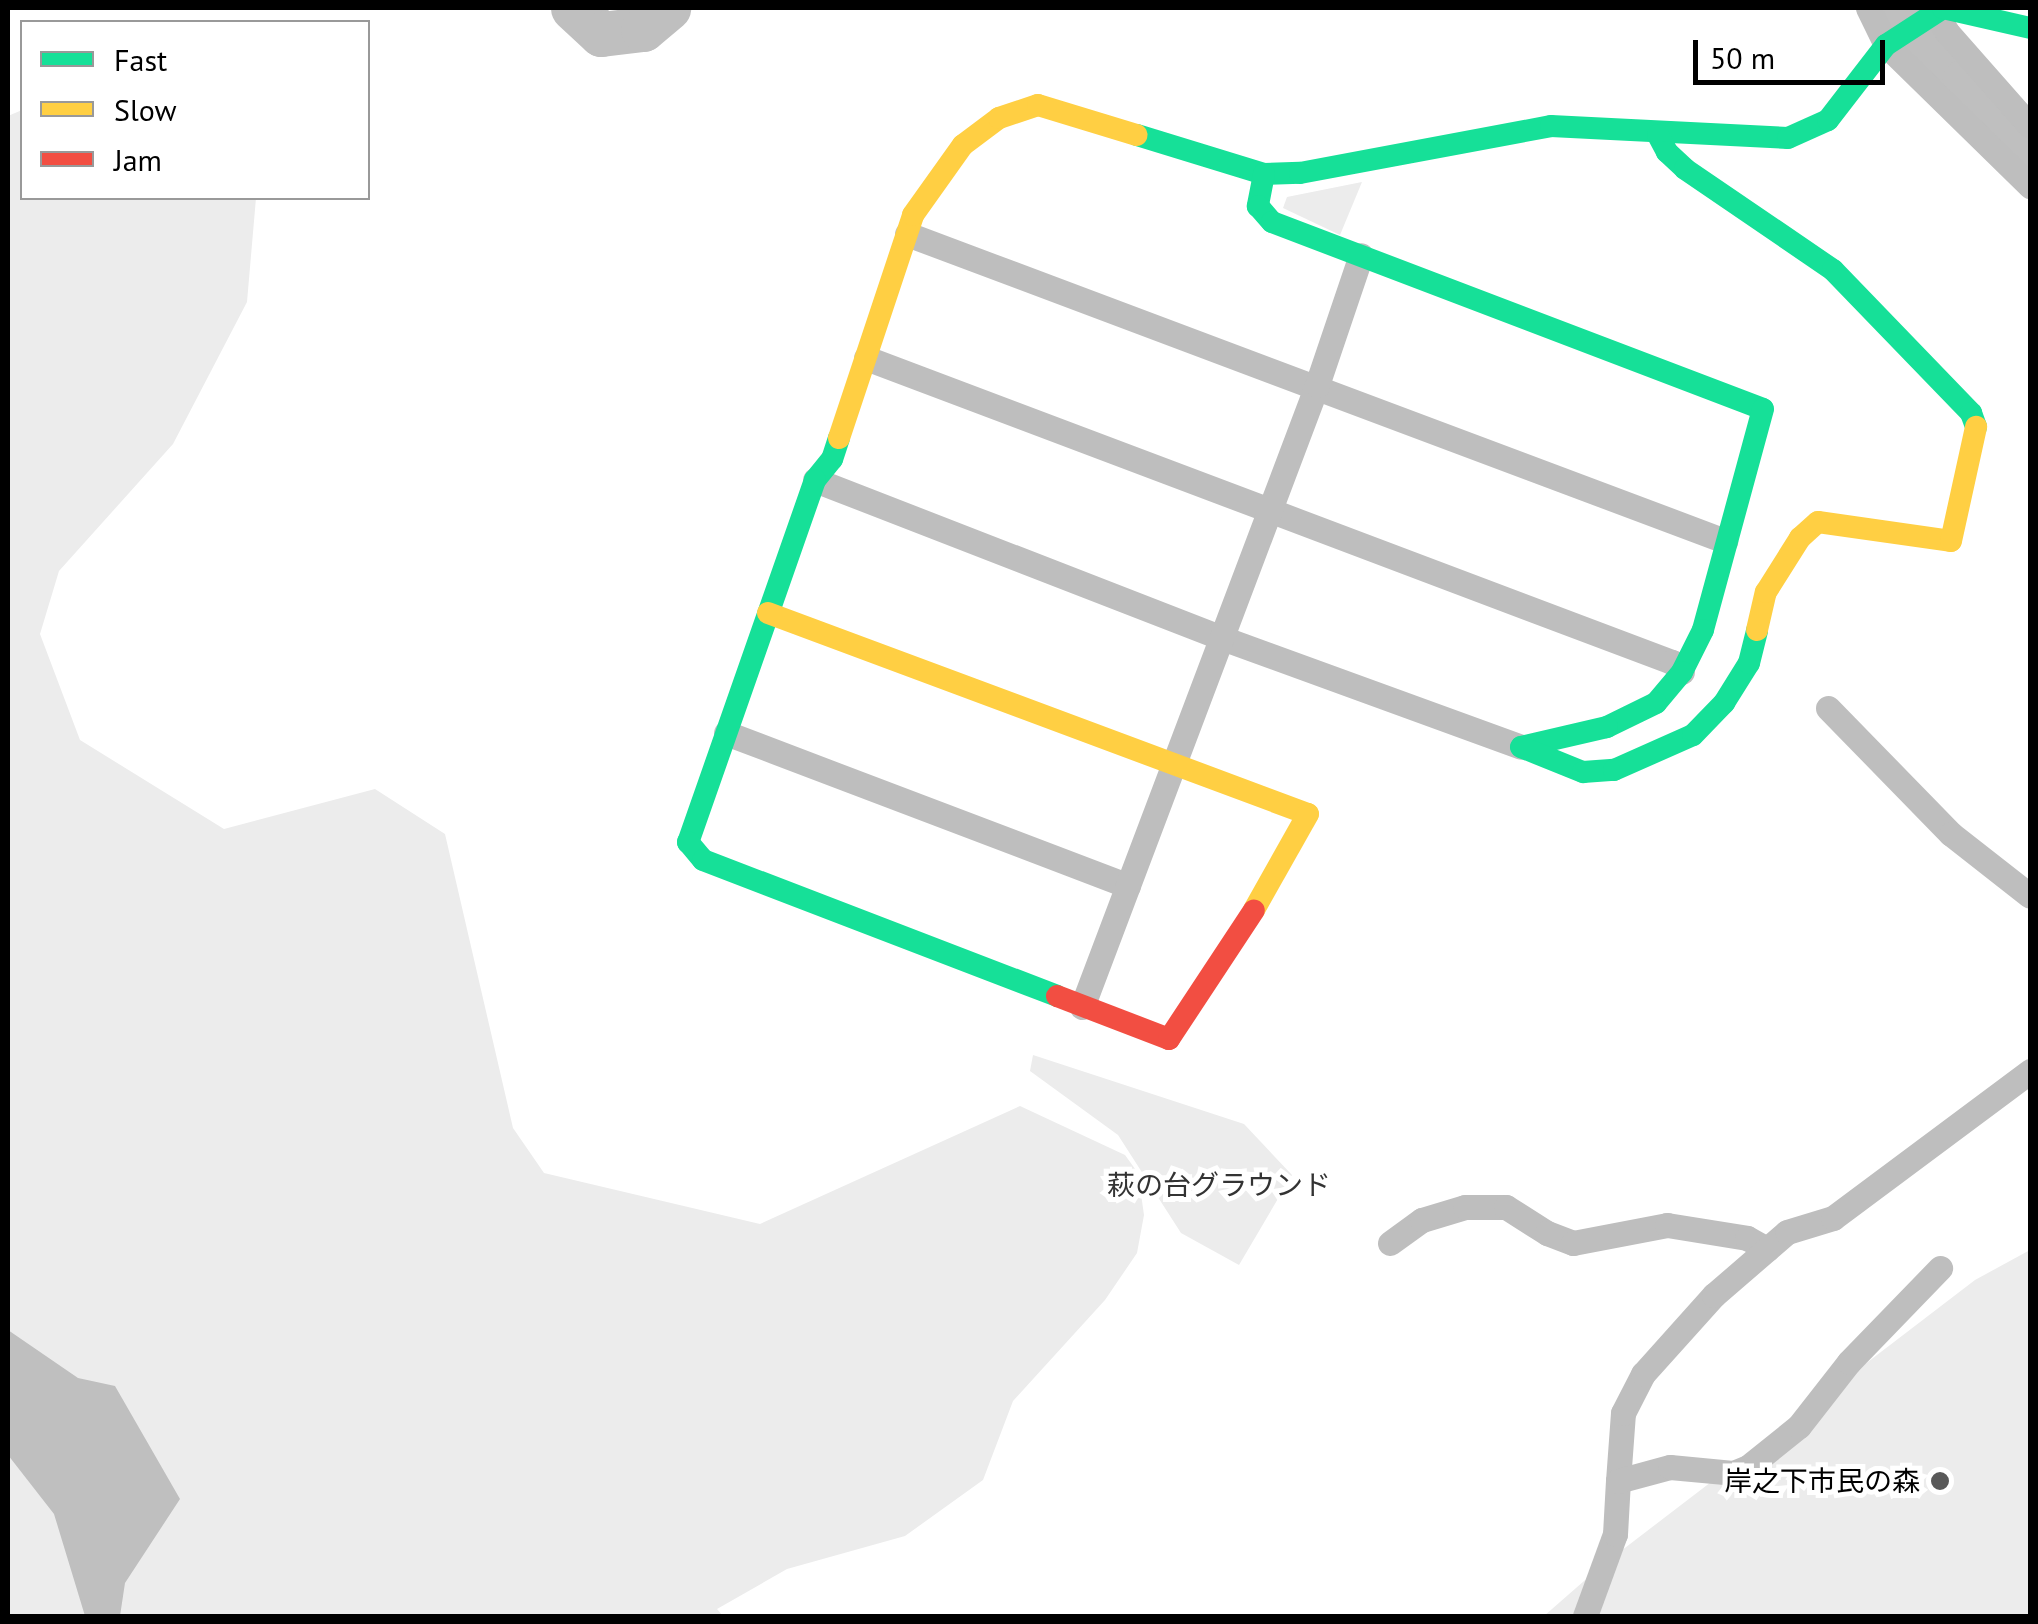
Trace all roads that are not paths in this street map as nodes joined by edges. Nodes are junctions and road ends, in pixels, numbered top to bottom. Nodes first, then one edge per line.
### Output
1 (1868, 8) edge
2 (1931, 13) junction
3 (2030, 28) edge
4 (1891, 42) junction
5 (2030, 126) edge
6 (1658, 135) junction
7 (1264, 174) junction
8 (2030, 186) edge
9 (907, 234) junction
10 (1361, 255) junction
11 (866, 358) junction
12 (1317, 385) junction
13 (815, 480) junction
14 (1270, 510) junction
15 (1725, 541) junction
16 (768, 613) junction
17 (1222, 638) junction
18 (1682, 672) junction
19 (1828, 708) dead end
20 (726, 733) junction
21 (1521, 747) junction
22 (1174, 764) junction
23 (1128, 886) junction
24 (2030, 896) edge
25 (1082, 1007) junction
26 (2030, 1071) edge
27 (1390, 1242) dead end
28 (1766, 1248) junction
29 (1940, 1268) dead end
30 (1618, 1481) junction
31 (1585, 1616) edge

1 - 4 street
2 - 3 street
2 - 4 street
2 - 5 street
4 - 6 street
4 - 8 street
6 - 7 street
6 - 21 street
7 - 9 street
7 - 10 street
9 - 11 street
9 - 12 street
10 - 12 street
10 - 15 street
11 - 13 street
11 - 14 street
12 - 14 street
12 - 15 street
13 - 16 street
13 - 17 street
14 - 17 street
14 - 18 street
15 - 18 street
16 - 20 street
16 - 22 street
17 - 21 street
17 - 22 street
18 - 21 street
19 - 24 street
20 - 23 street
20 - 25 street
22 - 23 street
22 - 25 street
23 - 25 street
26 - 28 street
27 - 28 street
28 - 30 street
29 - 30 street
30 - 31 street

